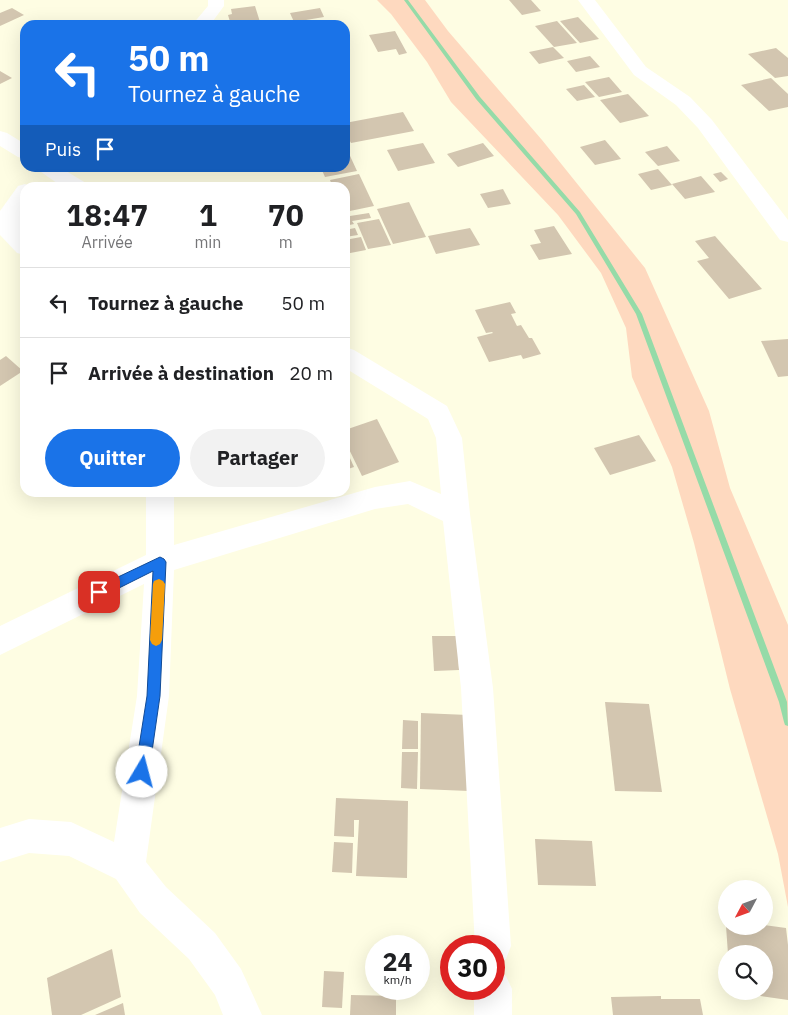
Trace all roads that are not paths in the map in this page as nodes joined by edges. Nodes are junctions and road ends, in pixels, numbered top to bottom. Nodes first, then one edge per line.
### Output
1 (216, 0) edge
2 (586, 0) edge
3 (205, 20) edge
4 (0, 137) edge
5 (20, 150) edge
6 (54, 172) edge
7 (70, 182) edge
8 (20, 198) edge
9 (788, 235) edge
10 (20, 243) edge
11 (350, 359) edge
12 (160, 497) edge
13 (456, 514) junction
14 (160, 562) junction
15 (0, 641) edge
16 (0, 845) edge
17 (128, 867) junction
18 (492, 935) edge
19 (493, 1000) edge
20 (243, 1015) edge
21 (493, 1015) edge

1 - 3 street
2 - 9 street
4 - 5 street
6 - 7 street
8 - 10 street
11 - 13 street
12 - 14 street
13 - 14 street
13 - 18 street
14 - 15 street
14 - 17 street
16 - 17 street
17 - 20 street
19 - 21 street

